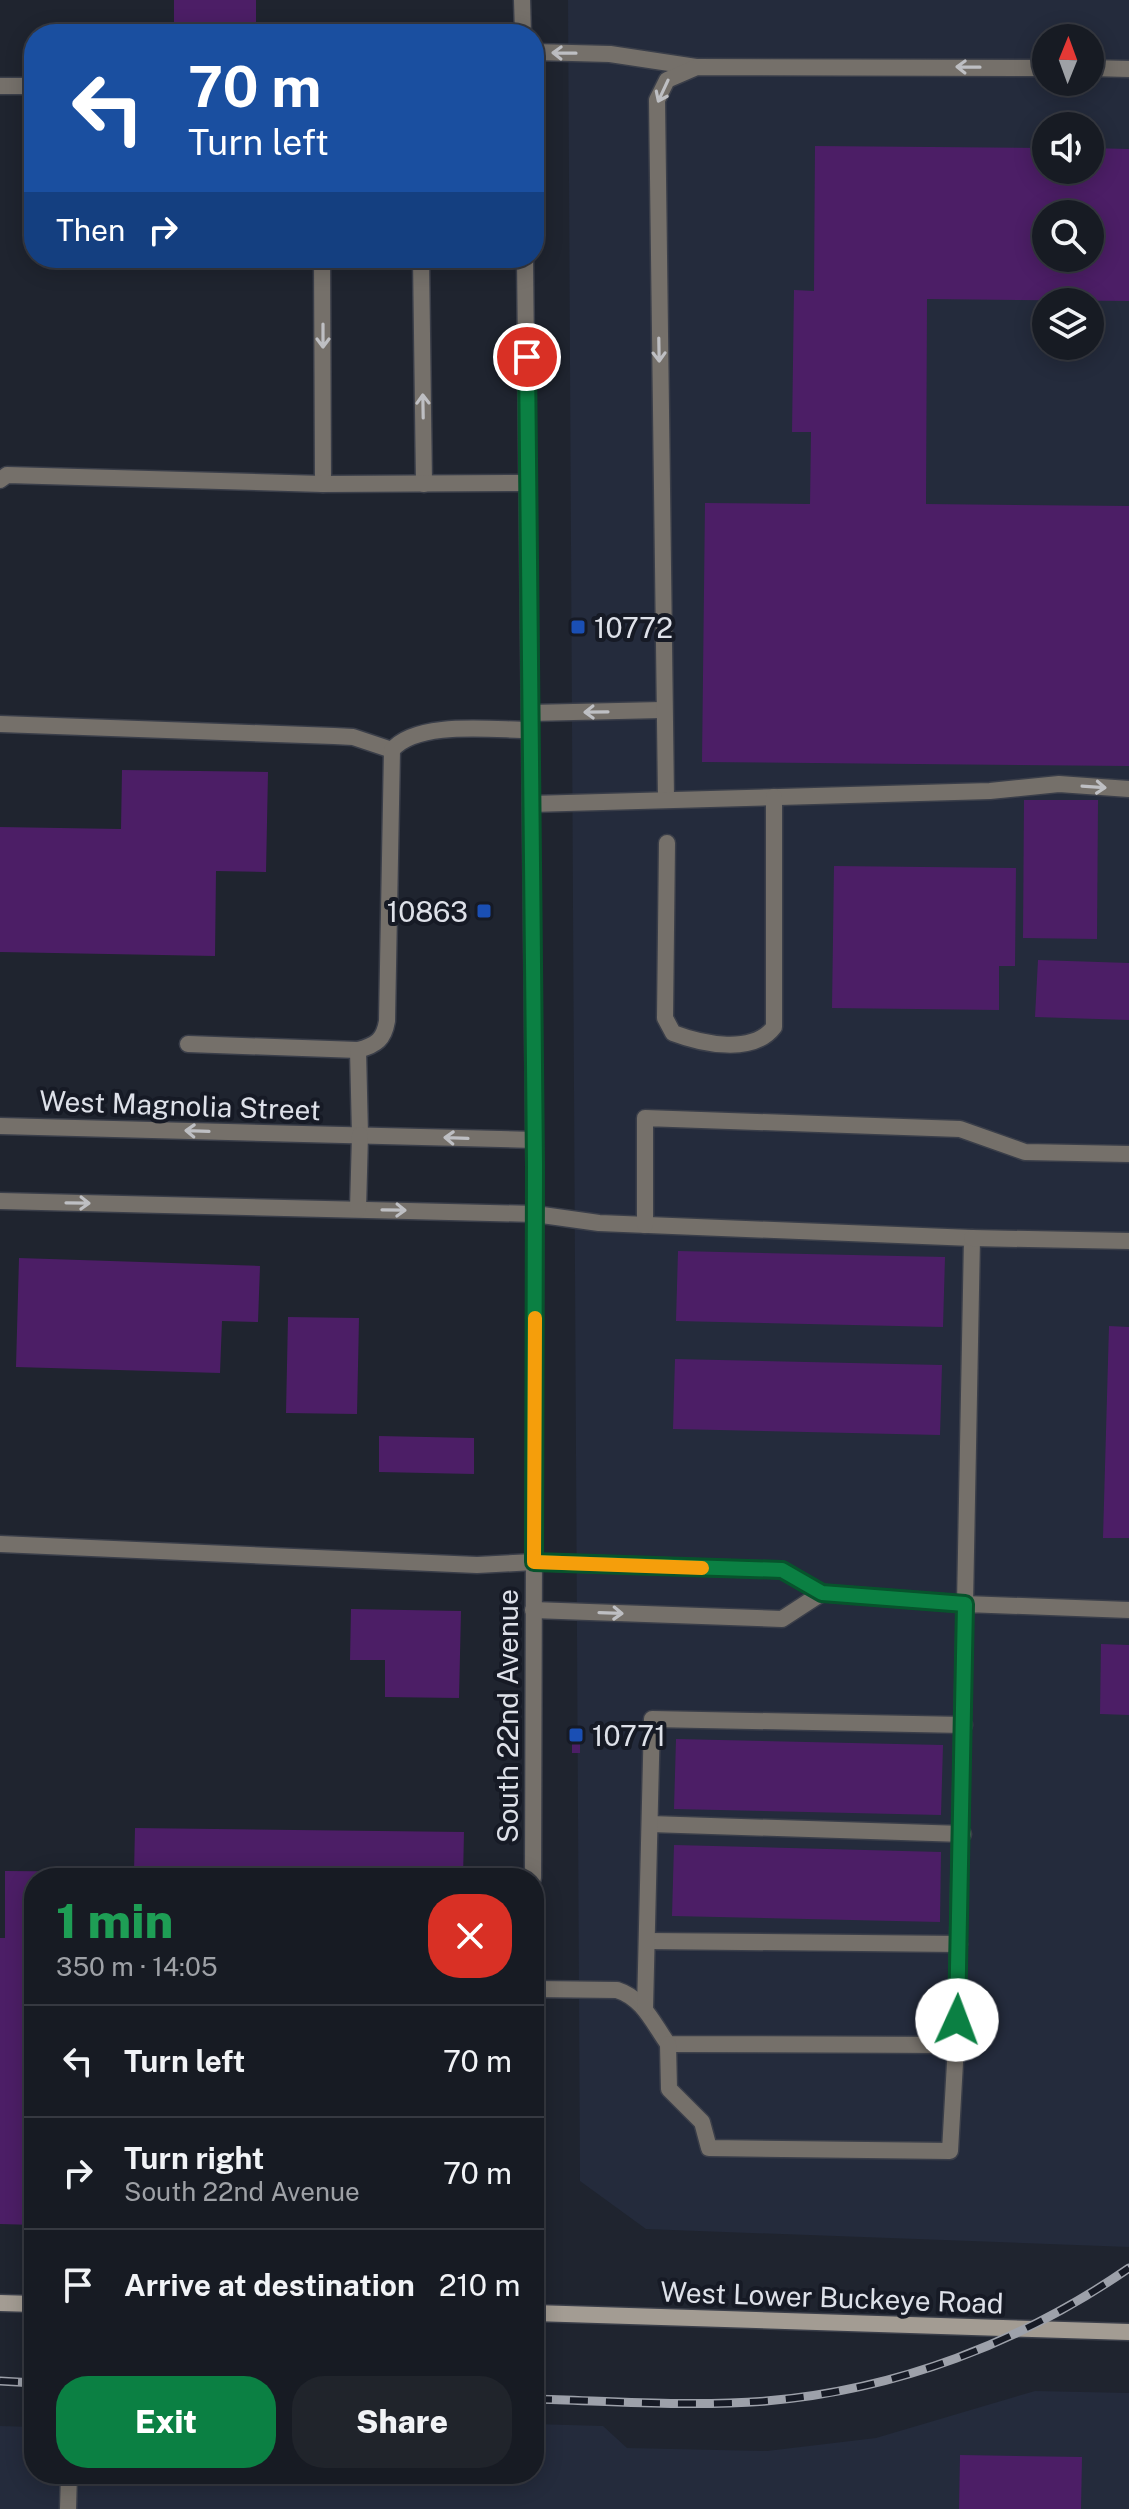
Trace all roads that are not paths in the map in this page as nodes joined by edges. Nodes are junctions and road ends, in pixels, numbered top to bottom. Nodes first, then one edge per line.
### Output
1 (522, 0) edge
2 (523, 24) edge
3 (544, 52) edge
4 (697, 67) junction
5 (1032, 68) edge
6 (1104, 68) edge
7 (1129, 69) edge
8 (0, 86) edge
9 (24, 86) edge
10 (322, 268) edge
11 (421, 268) edge
12 (525, 268) edge
13 (2, 477) edge
14 (528, 483) junction
15 (323, 484) junction
16 (424, 484) junction
17 (662, 710) junction
18 (530, 722) junction
19 (0, 724) edge
20 (392, 750) junction
21 (1129, 789) edge
22 (774, 797) junction
23 (666, 799) junction
24 (531, 804) junction
25 (667, 843) dead end
26 (188, 1044) dead end
27 (358, 1050) junction
28 (0, 1126) edge
29 (360, 1135) junction
30 (534, 1140) junction
31 (1129, 1154) edge
32 (0, 1201) edge
33 (358, 1209) junction
34 (535, 1214) junction
35 (645, 1225) junction
36 (972, 1238) junction
37 (1129, 1241) edge
38 (0, 1544) edge
39 (534, 1562) junction
40 (822, 1593) junction
41 (965, 1604) junction
42 (533, 1610) junction
43 (1129, 1610) edge
44 (964, 1725) junction
45 (650, 1824) junction
46 (963, 1834) junction
47 (533, 1868) edge
48 (647, 1941) junction
49 (959, 1944) junction
50 (544, 1989) edge
51 (645, 2009) junction
52 (668, 2044) junction
53 (956, 2045) junction
54 (0, 2303) edge
55 (24, 2304) edge
56 (544, 2313) edge
57 (1129, 2332) edge
58 (69, 2484) edge
59 (68, 2509) edge

1 - 2 street
4 -> 3 street
5 -> 4 street
4 -> 17 street
6 - 7 street
8 - 9 street
10 -> 15 street
16 -> 11 street
12 - 14 street, South 22nd Avenue
13 - 15 street
14 - 16 street
14 - 18 street, South 22nd Avenue
15 - 16 street
17 -> 18 street
17 - 23 street
18 - 20 street
18 - 24 street, South 22nd Avenue
19 - 20 street
20 - 27 street
22 -> 21 street
22 - 23 street
22 - 25 street
23 - 24 street
24 - 30 street, South 22nd Avenue
26 - 27 street
27 - 29 street
29 -> 28 street, West Magnolia Street
30 -> 29 street, West Magnolia Street
29 - 33 street, West Magnolia Street
30 - 34 street, South 22nd Avenue
31 - 35 street
32 -> 33 street
33 -> 34 street
34 - 35 street
34 - 39 street, South 22nd Avenue
35 - 36 street
36 - 37 street
36 - 41 street
38 - 39 street
39 - 40 street
39 - 42 street, South 22nd Avenue
40 - 41 street
42 -> 40 street
41 - 43 street
41 - 44 street
42 - 47 street, South 22nd Avenue
44 - 45 street
44 - 46 street
45 - 46 street
45 - 48 street
46 - 49 street
48 - 49 street
48 - 51 street
49 - 53 street
50 - 51 street
51 - 52 street
52 - 53 street
52 - 53 street
54 - 55 main road
56 - 57 main road, West Lower Buckeye Road
58 - 59 street

